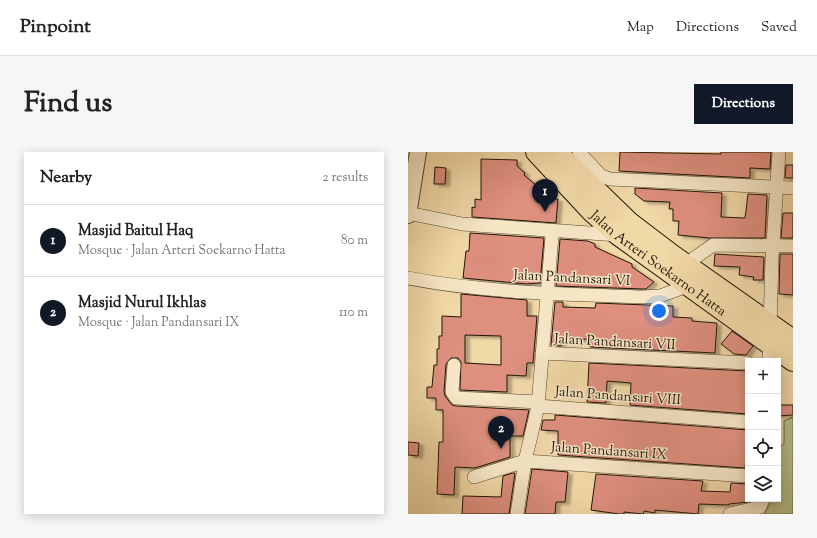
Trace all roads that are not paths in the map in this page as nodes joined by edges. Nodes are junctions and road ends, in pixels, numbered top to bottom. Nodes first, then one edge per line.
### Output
1 (418, 152) edge
2 (536, 152) edge
3 (779, 152) edge
4 (566, 162) edge
5 (776, 187) junction
6 (793, 188) edge
7 (408, 214) edge
8 (549, 231) junction
9 (618, 235) junction
10 (773, 245) junction
11 (793, 246) edge
12 (686, 264) junction
13 (408, 278) edge
14 (690, 285) junction
15 (549, 293) junction
16 (770, 323) junction
17 (793, 340) edge
18 (770, 352) edge
19 (542, 353) junction
20 (793, 361) edge
21 (745, 363) edge
22 (454, 364) dead end
23 (538, 404) junction
24 (745, 422) edge
25 (525, 461) junction
26 (745, 476) edge
27 (474, 477) dead end
28 (762, 502) edge
29 (517, 514) edge
30 (730, 514) edge

1 - 7 street
2 - 4 main road, Jalan Arteri Soekarno Hatta
3 - 5 street
4 - 5 street
4 - 9 main road, Jalan Arteri Soekarno Hatta
4 - 12 main road, Jalan Arteri Soekarno Hatta
5 - 6 street
5 - 10 street
7 - 8 street
8 - 9 street
8 - 15 street, Jalan Pandansari VII
9 - 14 main road, Jalan Arteri Soekarno Hatta
10 - 11 street
10 - 12 street
10 - 16 street
12 - 16 main road, Jalan Arteri Soekarno Hatta
13 - 15 street, Jalan Pandansari VI
14 - 15 street, Jalan Pandansari VI
14 - 18 main road, Jalan Arteri Soekarno Hatta
15 - 19 street, Jalan Pandansari VII
16 - 17 main road, Jalan Arteri Soekarno Hatta
16 - 18 street
18 - 20 main road, Jalan Arteri Soekarno Hatta
19 - 21 street, Jalan Pandansari VII
19 - 23 street, Jalan Pandansari VIII
22 - 23 street
23 - 24 street, Jalan Pandansari VIII
23 - 25 street, Jalan Pandansari IX
25 - 26 street, Jalan Pandansari IX
25 - 27 street
25 - 29 street
28 - 30 street

